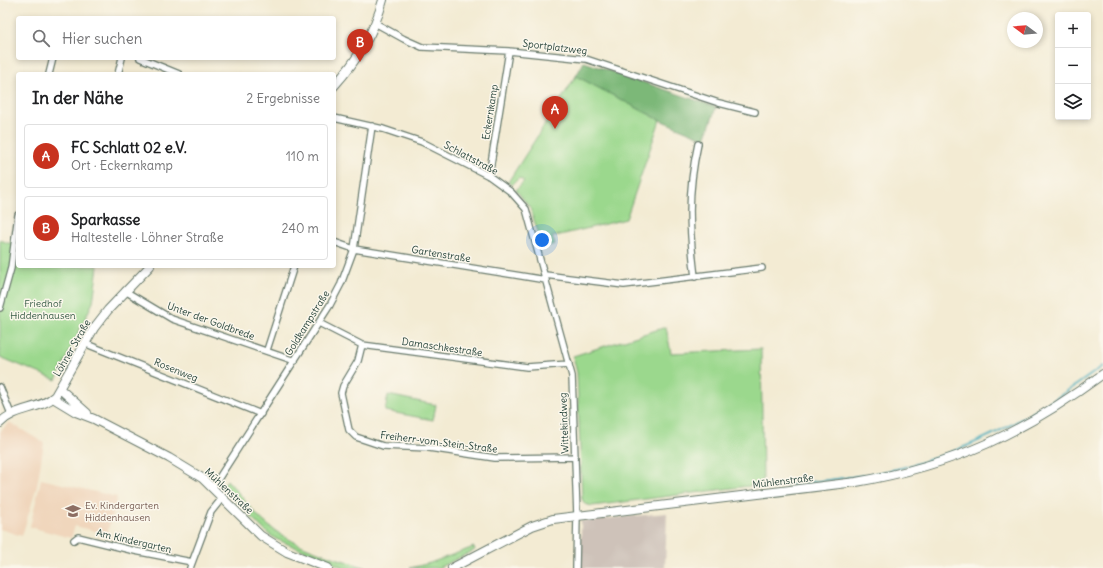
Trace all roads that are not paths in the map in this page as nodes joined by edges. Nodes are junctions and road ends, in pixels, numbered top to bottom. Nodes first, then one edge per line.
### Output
1 (383, 0) edge
2 (376, 23) junction
3 (509, 51) junction
4 (52, 60) edge
5 (122, 60) edge
6 (145, 60) edge
7 (50, 72) edge
8 (118, 72) edge
9 (174, 72) edge
10 (336, 84) edge
11 (755, 112) dead end
12 (336, 118) edge
13 (372, 126) junction
14 (698, 144) dead end
15 (489, 176) junction
16 (16, 230) edge
17 (336, 243) edge
18 (354, 249) junction
19 (145, 268) edge
20 (293, 268) edge
21 (762, 268) dead end
22 (546, 277) junction
23 (695, 277) junction
24 (126, 291) junction
25 (0, 308) edge
26 (319, 323) junction
27 (84, 343) junction
28 (362, 345) junction
29 (267, 350) junction
30 (294, 361) junction
31 (569, 364) junction
32 (1103, 374) edge
33 (0, 387) edge
34 (60, 389) junction
35 (53, 398) junction
36 (11, 414) junction
37 (261, 414) junction
38 (94, 419) junction
39 (0, 423) edge
40 (574, 457) junction
41 (213, 487) junction
42 (223, 497) junction
43 (577, 515) junction
44 (74, 540) dead end
45 (191, 565) edge
46 (328, 568) edge
47 (452, 568) edge
48 (576, 568) edge

1 - 2 street
2 - 3 street, Sportplatzweg
2 - 10 street
3 - 11 street, Sportplatzweg
3 - 15 street, Eckernkamp
4 - 7 street
5 - 8 street
6 - 9 street
12 - 13 street, Schlattstraße
13 - 15 street, Schlattstraße
13 - 18 street, Goldkampstraße
14 - 23 street
15 - 22 street, Schlattstraße
16 - 25 street
17 - 18 street, Gartenstraße
18 - 22 street, Gartenstraße
18 - 26 street, Goldkampstraße
19 - 24 street, Löhner Straße
20 - 29 street
21 - 23 street
22 - 23 street
22 - 31 street, Wittekindweg
24 - 27 street, Löhner Straße
24 - 29 street, Unter der Goldbrede
26 - 28 street, Damaschkestraße
26 - 30 street, Goldkampstraße
27 - 34 street, Löhner Straße
27 - 37 street, Rosenweg
28 - 31 street, Damaschkestraße
28 - 40 street, Freiherr-vom-Stein-Straße
29 - 30 street, Unter der Goldbrede
30 - 37 street, Goldkampstraße
31 - 40 street, Wittekindweg
32 - 43 street, Mühlenstraße
33 - 36 street
34 - 35 street, Löhner Straße
34 - 38 street, Mühlenstraße
35 - 36 street
35 - 38 street, Mühlenstraße
36 - 39 street
37 - 41 street, Goldkampstraße
38 - 41 street, Mühlenstraße
40 - 43 street, Wittekindweg
41 - 42 street, Mühlenstraße
42 - 45 street
42 - 46 street, Mühlenstraße
43 - 47 street, Mühlenstraße
43 - 48 street, Wittekindweg
44 - 45 street, Am Kindergarten

